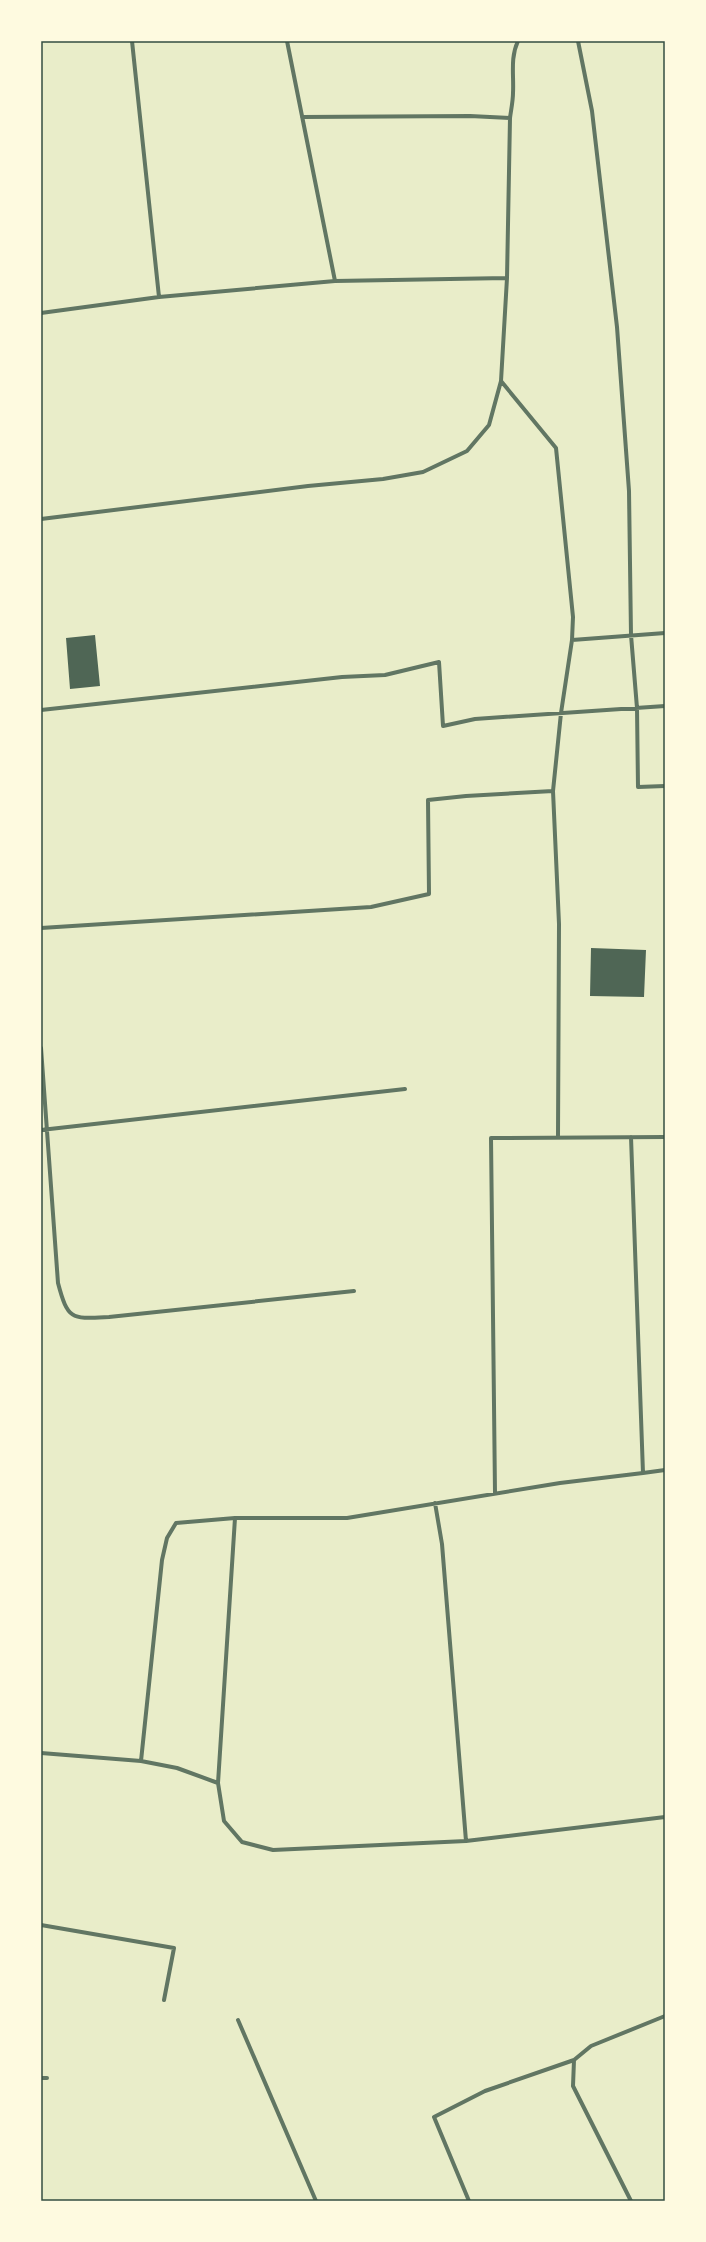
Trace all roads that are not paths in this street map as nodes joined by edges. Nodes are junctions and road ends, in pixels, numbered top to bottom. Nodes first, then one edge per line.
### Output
1 (132, 41) edge
2 (287, 41) edge
3 (518, 41) edge
4 (578, 41) edge
5 (302, 117) junction
6 (510, 118) junction
7 (507, 278) junction
8 (335, 281) junction
9 (158, 297) junction
10 (41, 313) edge
11 (501, 381) junction
12 (41, 519) edge
13 (665, 633) edge
14 (631, 635) junction
15 (572, 640) junction
16 (665, 706) edge
17 (637, 708) junction
18 (41, 710) edge
19 (561, 713) junction
20 (665, 786) edge
21 (553, 791) junction
22 (41, 928) edge
23 (41, 1048) edge
24 (405, 1089) dead end
25 (41, 1130) edge
26 (48, 1130) junction
27 (558, 1137) junction
28 (631, 1137) junction
29 (665, 1137) edge
30 (354, 1291) dead end
31 (665, 1470) edge
32 (643, 1473) junction
33 (495, 1493) junction
34 (435, 1503) junction
35 (236, 1518) junction
36 (41, 1753) edge
37 (141, 1761) junction
38 (218, 1783) junction
39 (665, 1817) edge
40 (466, 1841) junction
41 (41, 1925) edge
42 (164, 2000) dead end
43 (665, 2016) edge
44 (238, 2020) dead end
45 (574, 2060) junction
46 (41, 2078) edge
47 (47, 2078) dead end
48 (316, 2201) edge
49 (469, 2201) edge
50 (631, 2201) edge

1 - 9 street
2 - 5 street
3 - 6 street
4 - 14 street
5 - 6 street
5 - 8 street
6 - 7 street
7 - 8 street
7 - 11 street
8 - 9 street
9 - 10 street
11 - 12 street
11 - 15 street
13 - 14 street
14 - 15 street
14 - 17 street
15 - 19 street
16 - 17 street
17 - 19 street
17 - 20 street
18 - 19 street
19 - 21 street
21 - 22 street
21 - 27 street
23 - 26 street
24 - 26 street
25 - 26 street
26 - 30 street
27 - 28 street
27 - 33 street
28 - 29 street
28 - 32 street
31 - 32 street
32 - 33 street
33 - 34 street
34 - 35 street
34 - 40 street
35 - 37 street
35 - 38 street
36 - 37 street
37 - 38 street
38 - 40 street
39 - 40 street
41 - 42 street
43 - 45 street
44 - 48 street
45 - 49 street
45 - 50 street
46 - 47 street

